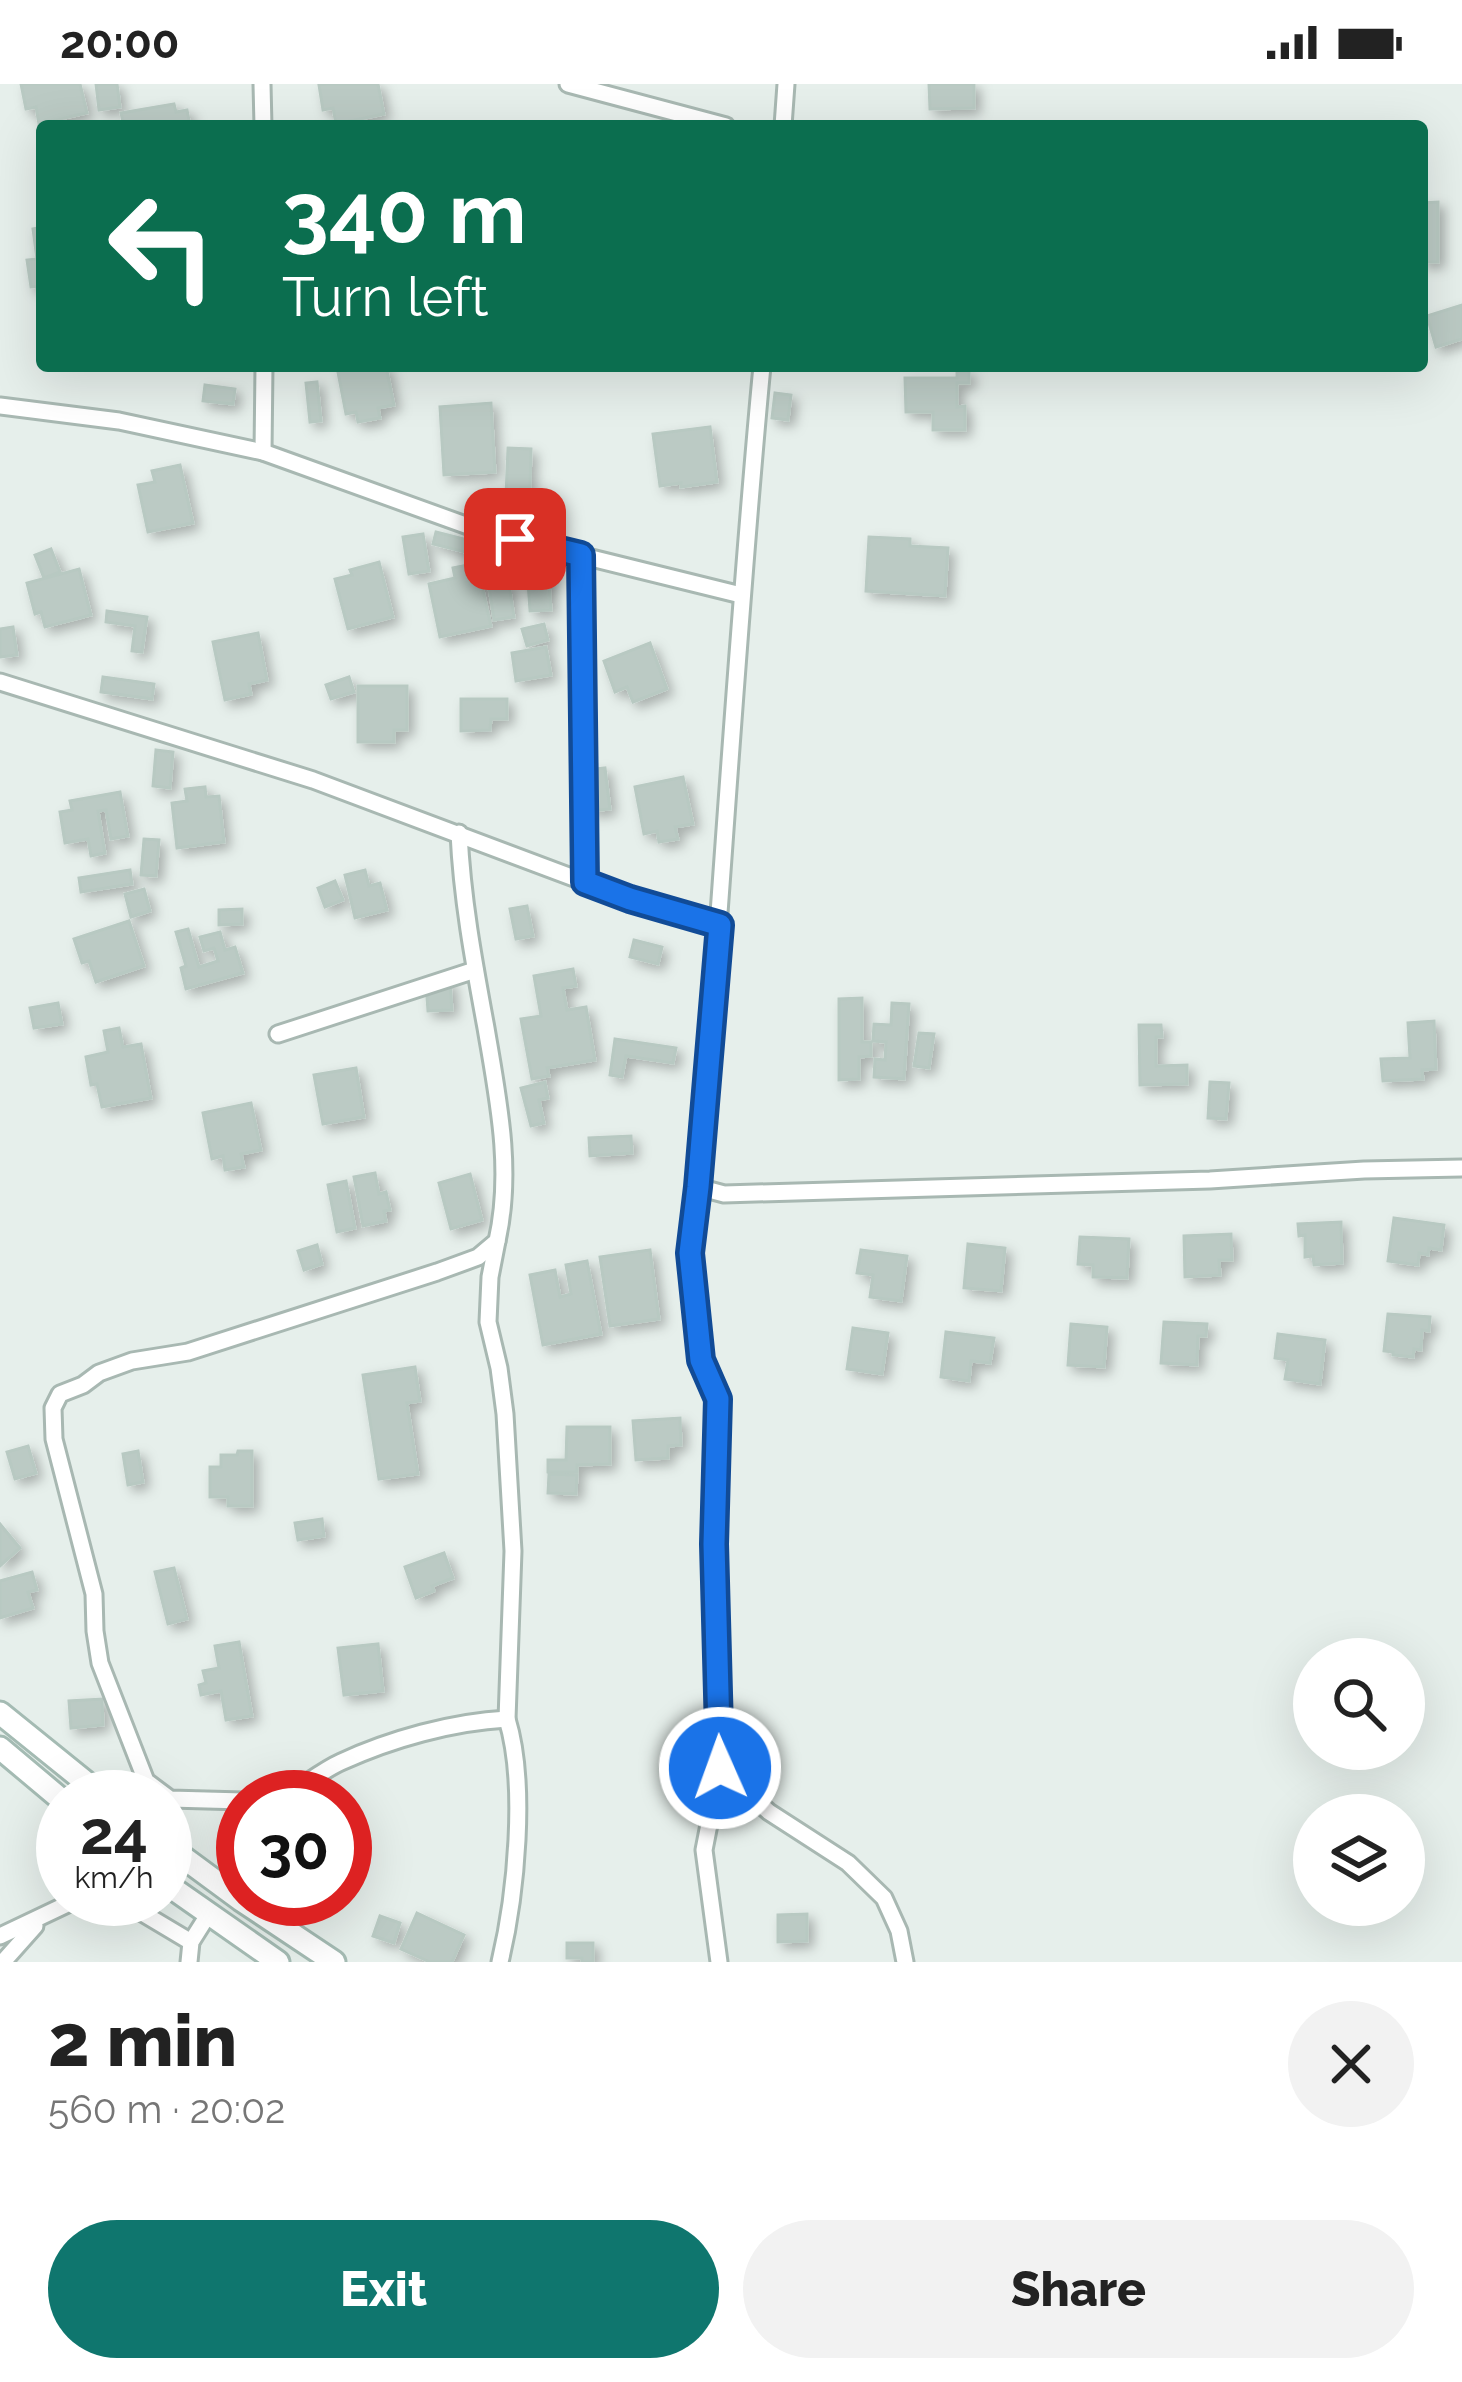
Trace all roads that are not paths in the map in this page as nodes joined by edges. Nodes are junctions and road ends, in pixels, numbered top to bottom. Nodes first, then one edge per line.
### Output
1 (262, 84) edge
2 (568, 84) edge
3 (786, 84) edge
4 (263, 120) edge
5 (703, 120) edge
6 (783, 120) edge
7 (264, 372) edge
8 (761, 372) edge
9 (0, 406) edge
10 (263, 452) junction
11 (581, 555) junction
12 (741, 595) junction
13 (0, 682) edge
14 (459, 833) junction
15 (585, 882) junction
16 (720, 925) junction
17 (476, 970) junction
18 (278, 1034) dead end
19 (1462, 1168) edge
20 (698, 1187) junction
21 (497, 1241) junction
22 (0, 1713) edge
23 (507, 1719) junction
24 (0, 1748) edge
25 (720, 1768) junction
26 (71, 1770) edge
27 (329, 1770) edge
28 (36, 1778) edge
29 (216, 1801) edge
30 (192, 1864) edge
31 (192, 1904) edge
32 (208, 1916) junction
33 (36, 1921) edge
34 (36, 1924) edge
35 (164, 1926) edge
36 (0, 1936) edge
37 (191, 1942) junction
38 (3, 1962) edge
39 (189, 1962) edge
40 (278, 1962) edge
41 (334, 1962) edge
42 (500, 1962) edge
43 (719, 1962) edge
44 (905, 1962) edge

1 - 4 street
2 - 5 street
3 - 6 street
7 - 10 street
8 - 12 street
9 - 10 street
10 - 11 street
11 - 12 street
11 - 15 street
12 - 16 street
13 - 14 street
14 - 15 street
14 - 17 street
15 - 16 street
16 - 20 street
17 - 18 street
17 - 21 street
19 - 20 street
20 - 25 street
21 - 23 street
21 - 29 street
22 - 26 main road
23 - 27 street
23 - 42 street
24 - 28 main road
25 - 43 street
25 - 44 street
30 - 41 main road
31 - 32 main road
32 - 37 street
32 - 40 main road
33 - 36 street
34 - 38 street
35 - 37 street
37 - 39 street

